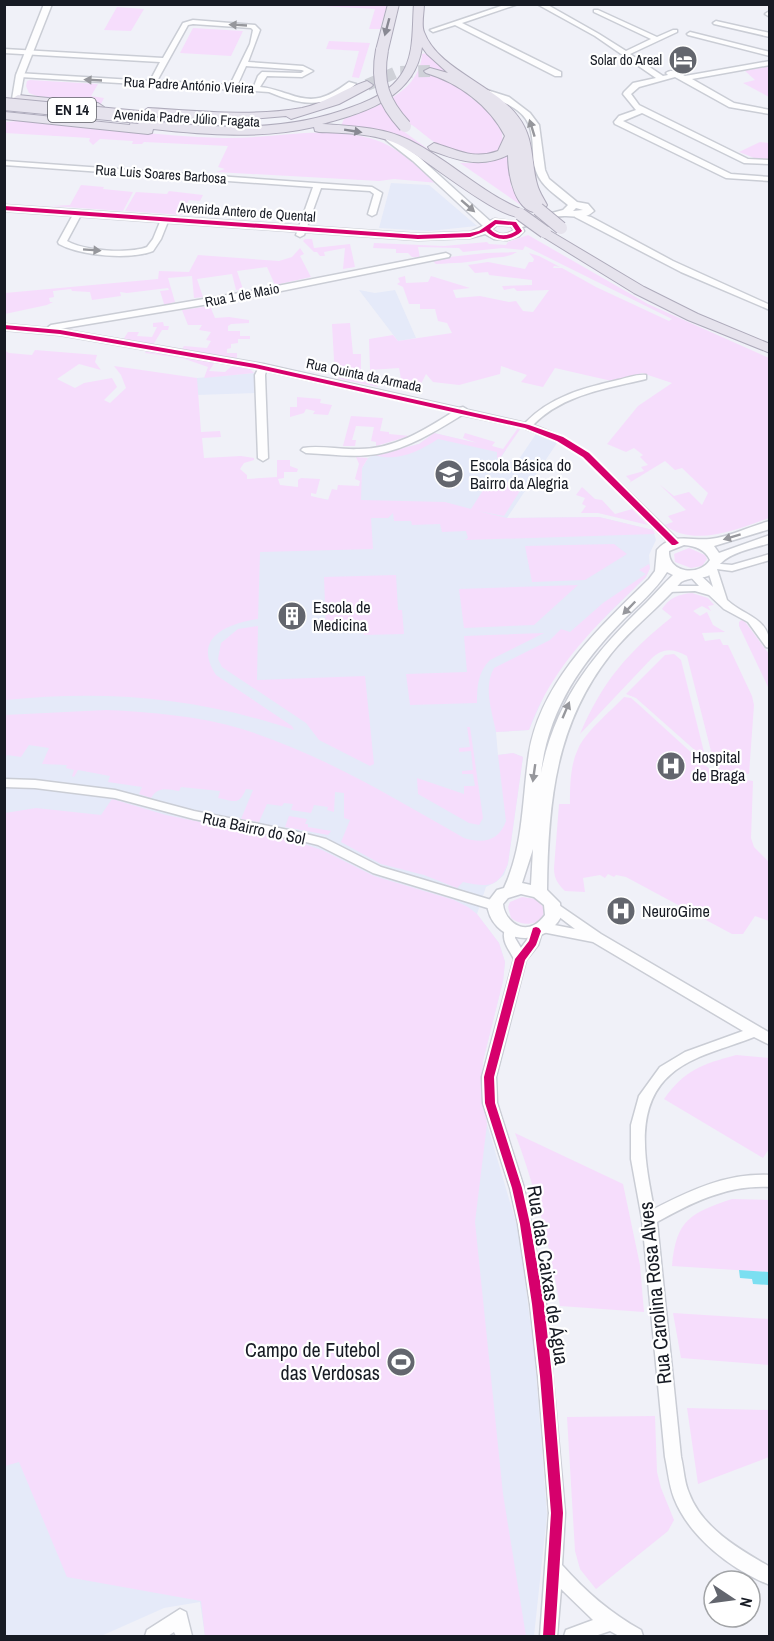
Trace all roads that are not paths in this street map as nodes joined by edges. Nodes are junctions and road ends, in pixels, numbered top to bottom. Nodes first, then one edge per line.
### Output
1 (48, 4) edge
2 (394, 4) edge
3 (419, 4) edge
4 (515, 4) edge
5 (540, 4) edge
6 (596, 11) dead end
7 (456, 22) junction
8 (716, 23) dead end
9 (417, 30) junction
10 (433, 30) dead end
11 (675, 31) dead end
12 (690, 34) dead end
13 (770, 35) edge
14 (657, 40) junction
15 (4, 51) edge
16 (30, 52) junction
17 (625, 54) junction
18 (770, 54) edge
19 (164, 60) junction
20 (770, 63) edge
21 (242, 64) junction
22 (640, 64) junction
23 (397, 68) dead end
24 (430, 71) tunnel mouth
25 (558, 74) dead end
26 (20, 75) junction
27 (682, 76) junction
28 (660, 77) junction
29 (152, 83) junction
30 (352, 84) tunnel mouth
31 (367, 85) tunnel mouth
32 (232, 88) junction
33 (252, 89) junction
34 (487, 93) junction
35 (11, 95) edge
36 (4, 110) edge
37 (642, 110) junction
38 (304, 111) junction
39 (770, 112) edge
40 (5, 117) edge
41 (137, 120) junction
42 (232, 123) junction
43 (318, 128) junction
44 (244, 131) junction
45 (511, 136) junction
46 (389, 138) junction
47 (434, 147) junction
48 (770, 162) edge
49 (4, 163) edge
50 (770, 179) edge
51 (318, 185) junction
52 (4, 208) edge
53 (538, 209) junction
54 (573, 211) junction
55 (588, 211) joint
56 (4, 214) edge
57 (372, 214) dead end
58 (76, 216) junction
59 (518, 218) junction
60 (163, 222) junction
61 (488, 227) junction
62 (301, 232) junction
63 (499, 237) junction
64 (446, 255) dead end
65 (770, 302) edge
66 (770, 308) edge
67 (4, 327) edge
68 (38, 330) junction
69 (770, 339) edge
70 (770, 349) edge
71 (263, 367) junction
72 (643, 377) dead end
73 (463, 410) junction
74 (527, 426) junction
75 (306, 450) dead end
76 (263, 458) dead end
77 (770, 525) edge
78 (770, 539) edge
79 (693, 542) junction
80 (675, 543) junction
81 (770, 557) edge
82 (663, 561) junction
83 (714, 564) junction
84 (689, 574) junction
85 (668, 589) junction
86 (711, 592) junction
87 (722, 599) junction
88 (770, 645) edge
89 (4, 783) edge
90 (511, 890) junction
91 (539, 892) junction
92 (494, 905) junction
93 (553, 906) junction
94 (510, 930) junction
95 (540, 930) junction
96 (596, 937) junction
97 (520, 959) junction
98 (754, 1032) junction
99 (770, 1040) edge
100 (770, 1180) edge
101 (649, 1219) junction
102 (554, 1568) junction
103 (770, 1577) edge
104 (609, 1623) junction
105 (153, 1636) edge
106 (184, 1636) edge
107 (549, 1636) edge
108 (572, 1636) edge
109 (635, 1636) edge

1 - 16 street
2 -> 47 highway, bridge
3 - 9 highway, Avenida Padre Júlio Fragata / EN 14
4 - 7 street
5 - 17 street
6 - 14 street
7 - 10 street
7 - 25 street
8 - 13 street
9 - 34 highway
9 - 44 highway, Avenida Padre Júlio Fragata / EN 14
11 - 14 street
12 - 18 street
14 - 17 street
15 - 16 street, Rua Padre António Vieira
16 - 19 street, Rua Padre António Vieira
16 - 26 street
17 - 22 street
21 -> 19 street
19 - 29 street
20 - 27 street
21 - 32 street
21 - 33 street
22 - 27 street
22 - 28 street
23 - 42 highway, Avenida Padre Júlio Fragata / EN 14
24 - 45 highway
29 -> 26 street, Rua Padre António Vieira
26 - 35 street
27 - 28 street
27 - 39 street
28 - 37 street
29 - 32 street, Rua Padre António Vieira
30 - 33 street, Rua Padre António Vieira
31 - 38 highway
32 - 33 street, Rua Padre António Vieira
34 - 53 highway
54 -> 34 street
35 - 38 highway
35 - 40 street
35 - 41 highway, Avenida Padre Júlio Fragata / EN 14, bridge
36 - 41 highway, Avenida Padre Júlio Fragata / EN 14
37 - 48 street
37 - 50 street
38 - 42 highway
40 - 43 highway
41 - 42 highway, Avenida Padre Júlio Fragata / EN 14
41 - 44 highway, Avenida Padre Júlio Fragata / EN 14
43 - 44 highway
43 -> 46 highway
45 - 47 highway
45 - 53 highway
46 - 59 highway
46 -> 61 street
47 - 59 highway
49 - 51 street, Rua Luis Soares Barbosa
51 - 57 street, Rua Luis Soares Barbosa
51 - 62 street
52 - 58 street, Avenida Antero de Quental
53 - 69 highway, bridge
54 - 55 street
54 - 59 street
54 - 66 street
55 - 65 street
56 - 58 street, Avenida Antero de Quental
58 - 60 street, Avenida Antero de Quental
58 -> 60 street
59 - 61 street, Avenida Antero de Quental
59 - 63 street
59 - 70 highway, bridge
60 - 62 street, Avenida Antero de Quental
61 - 62 street, Avenida Antero de Quental
61 - 63 street
62 - 63 street, Avenida Antero de Quental
64 - 68 street, Rua 1 de Maio
67 - 68 street, Rua Quinta da Armada
68 - 71 street, Rua Quinta da Armada
71 - 73 street, Rua Quinta da Armada
71 - 76 street
72 - 74 street
73 - 74 street, Rua Quinta da Armada
73 - 75 street
74 - 80 street, Rua Quinta da Armada
77 -> 79 street
78 - 83 street
79 - 80 street
79 - 83 street
80 - 82 street
81 - 83 street
82 - 84 street
82 -> 90 street
83 - 84 street
83 - 87 street
84 - 85 street
84 - 86 street
85 - 86 street
91 -> 85 street
86 - 87 street
87 - 88 street
89 - 92 street, Rua Bairro do Sol
90 - 91 street
90 - 92 street
91 - 93 street
92 - 94 street
93 - 95 street
93 - 96 street
94 - 95 street
94 - 97 street
95 - 96 street
95 - 97 street, Rua das Caixas de Água
96 - 98 street
97 - 102 street, Rua das Caixas de Água
98 - 99 street
98 - 101 street, Rua Carolina Rosa Alves
100 - 101 street
101 - 103 street, Rua Carolina Rosa Alves
102 - 104 street
102 - 107 street, Rua das Caixas de Água
104 - 108 street
104 - 109 street
105 - 106 street

